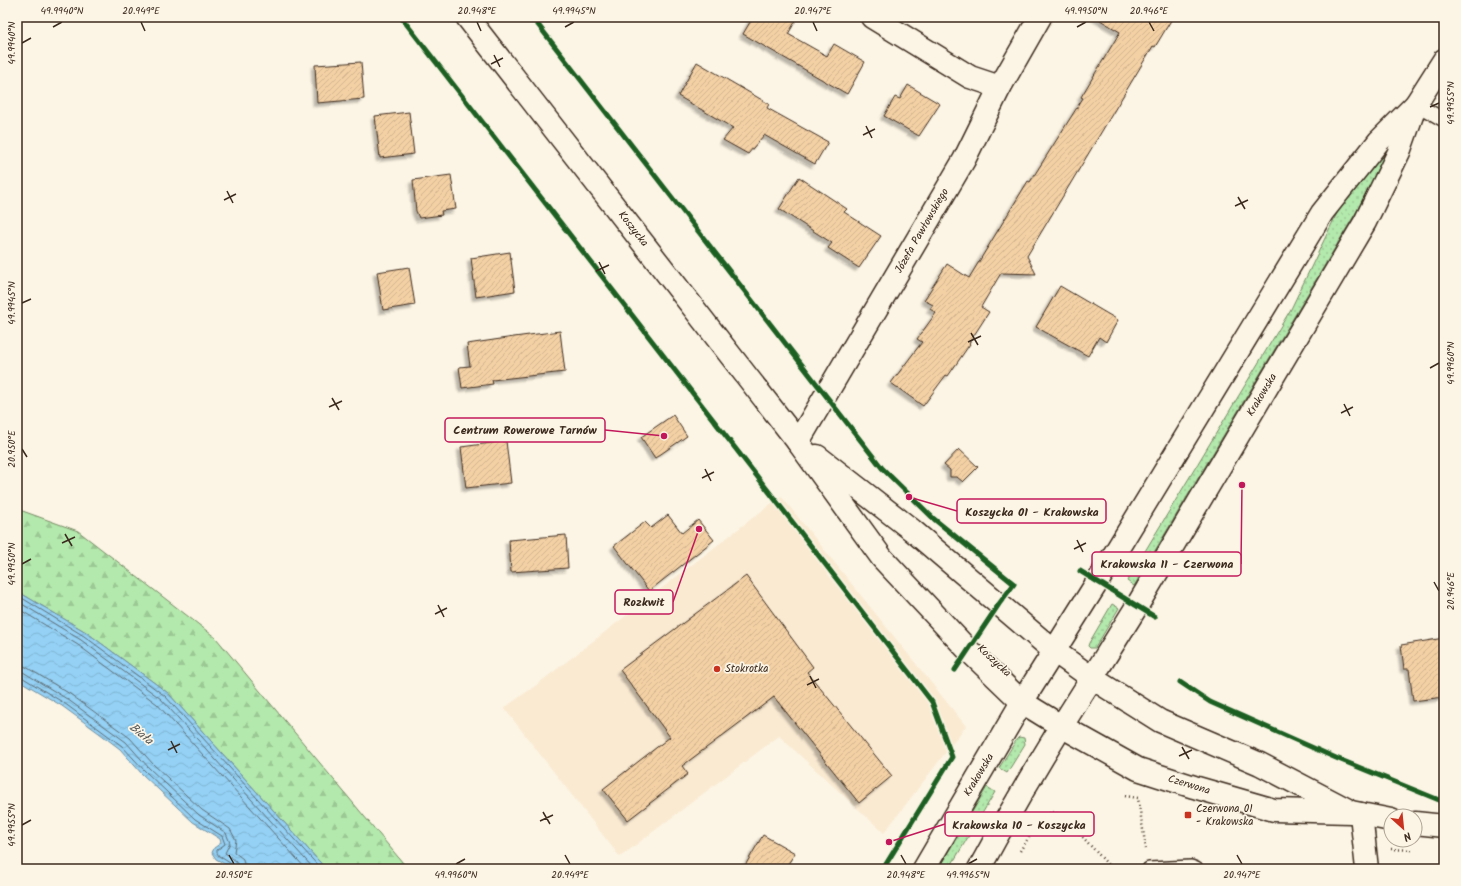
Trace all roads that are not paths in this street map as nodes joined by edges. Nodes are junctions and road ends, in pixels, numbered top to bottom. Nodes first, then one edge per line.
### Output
1 (467, 17) edge
2 (872, 17) edge
3 (1040, 17) edge
4 (1444, 60) edge
5 (1000, 87) junction
6 (1416, 104) junction
7 (1444, 120) edge
8 (798, 442) junction
9 (1054, 650) junction
10 (1092, 678) junction
11 (1022, 702) junction
12 (1061, 726) junction
13 (1356, 813) junction
14 (1383, 818) edge
15 (1423, 824) edge
16 (1444, 826) edge
17 (924, 869) edge
18 (979, 869) edge
19 (1149, 869) edge
20 (1196, 869) edge
21 (1367, 869) edge

1 - 8 street, Koszycka
2 - 5 street
3 - 5 street, Józefa Pawłowskiego
4 - 6 street, Krakowska
5 - 8 street, Józefa Pawłowskiego
6 - 7 lane
6 - 9 street, Krakowska
6 - 10 street, Krakowska
8 - 9 street, Koszycka
8 - 11 street, Koszycka
9 - 10 street
9 - 11 street, Krakowska
10 - 12 street, Krakowska
10 - 13 street, Czerwona
11 - 12 street
11 - 17 street, Krakowska
12 - 13 street, Czerwona
12 - 18 street, Krakowska
13 - 14 street, Czerwona
13 - 21 street
15 - 16 street
19 - 20 lane

